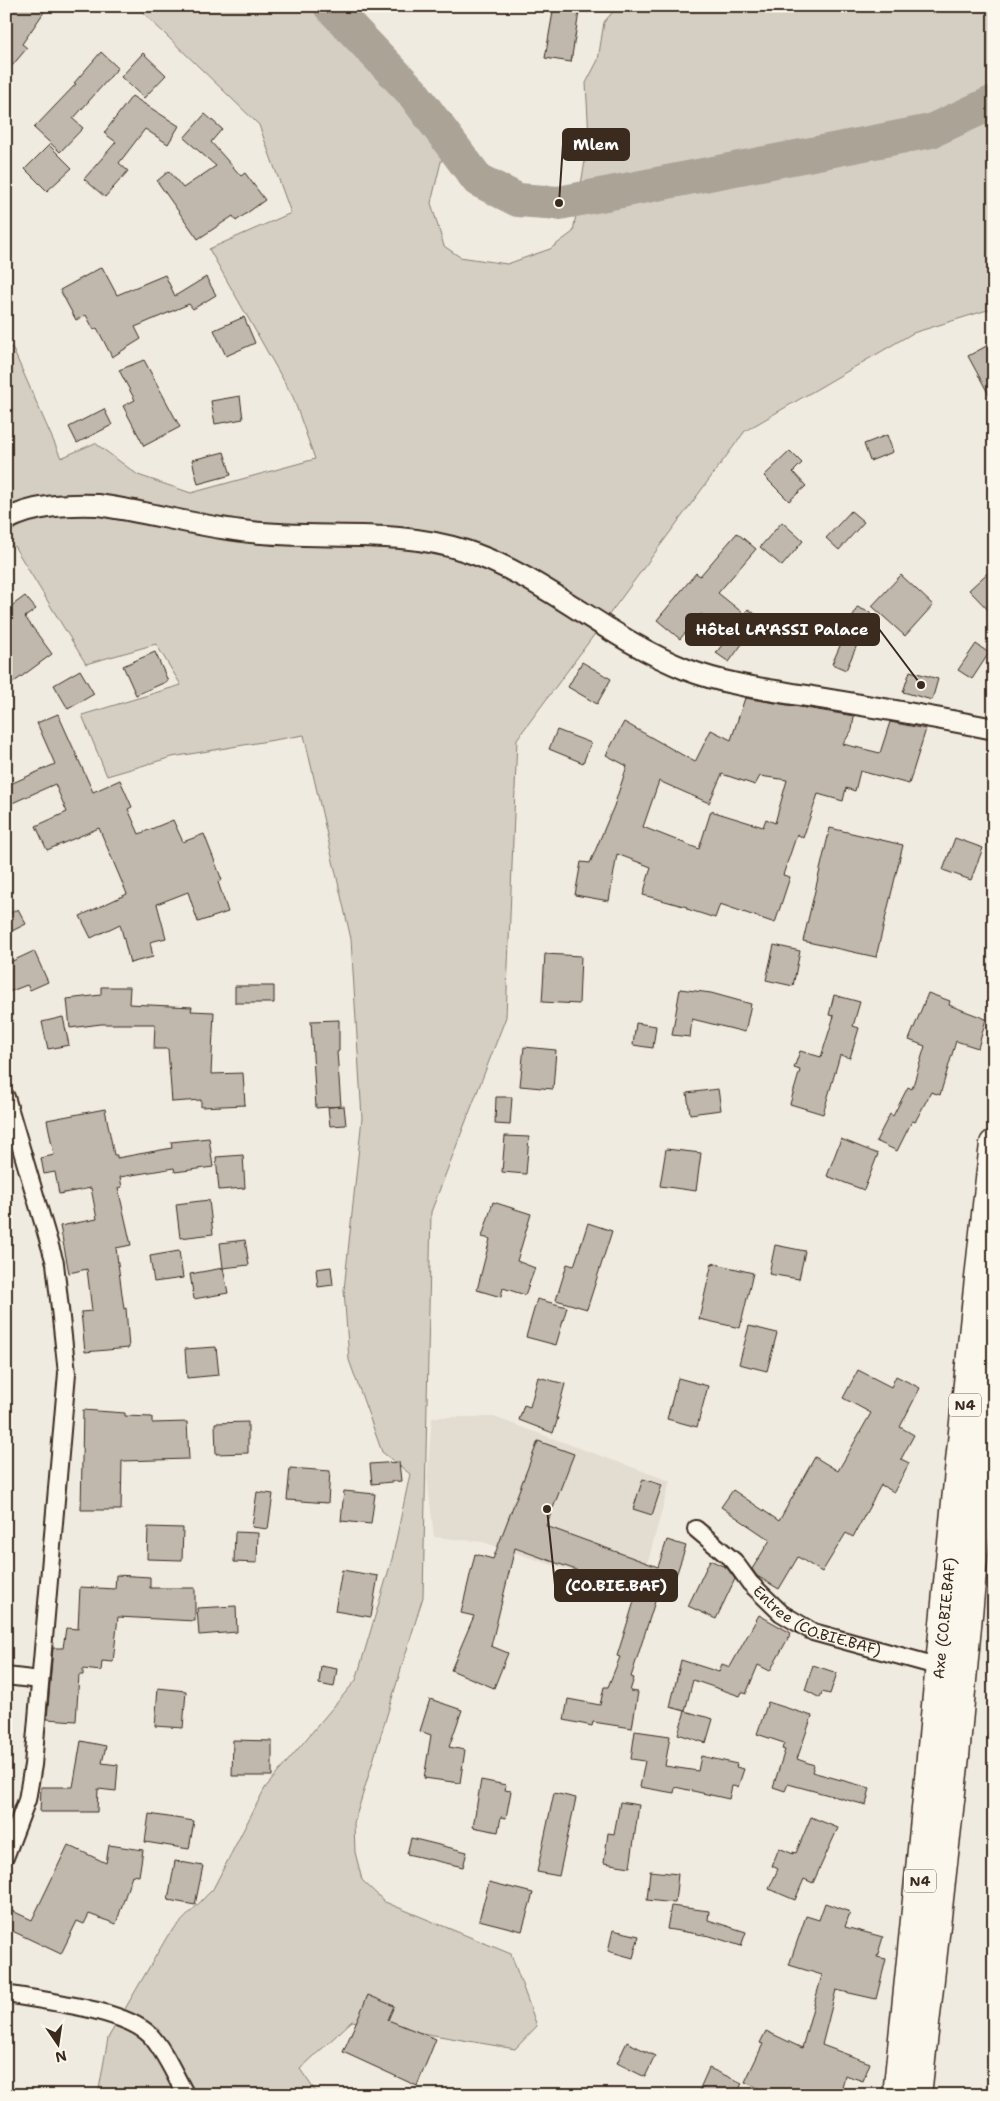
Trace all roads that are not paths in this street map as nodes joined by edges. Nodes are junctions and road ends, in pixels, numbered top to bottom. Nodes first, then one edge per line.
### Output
1 (6, 520) edge
2 (994, 729) edge
3 (6, 1097) edge
4 (994, 1144) edge
5 (984, 1309) edge
6 (994, 1333) edge
7 (696, 1528) dead end
8 (951, 1670) junction
9 (6, 1676) edge
10 (40, 1680) junction
11 (937, 1815) junction
12 (6, 1855) edge
13 (6, 1994) edge
14 (186, 2095) edge
15 (897, 2095) edge
16 (917, 2095) edge

1 - 2 street
3 - 10 street
4 - 5 highway, Axe (CO.BIE.BAF) / N4
5 - 8 highway, Axe (CO.BIE.BAF) / N4
6 - 8 highway, Axe (CO.BIE.BAF) / N4
7 - 8 street, Entree (CO.BIE.BAF)
8 - 11 highway, Axe (CO.BIE.BAF) / N4
9 - 10 street
10 - 12 street
11 - 15 highway, Axe (CO.BIE.BAF) / N4
11 - 16 highway, Axe (CO.BIE.BAF) / N4
13 - 14 street

